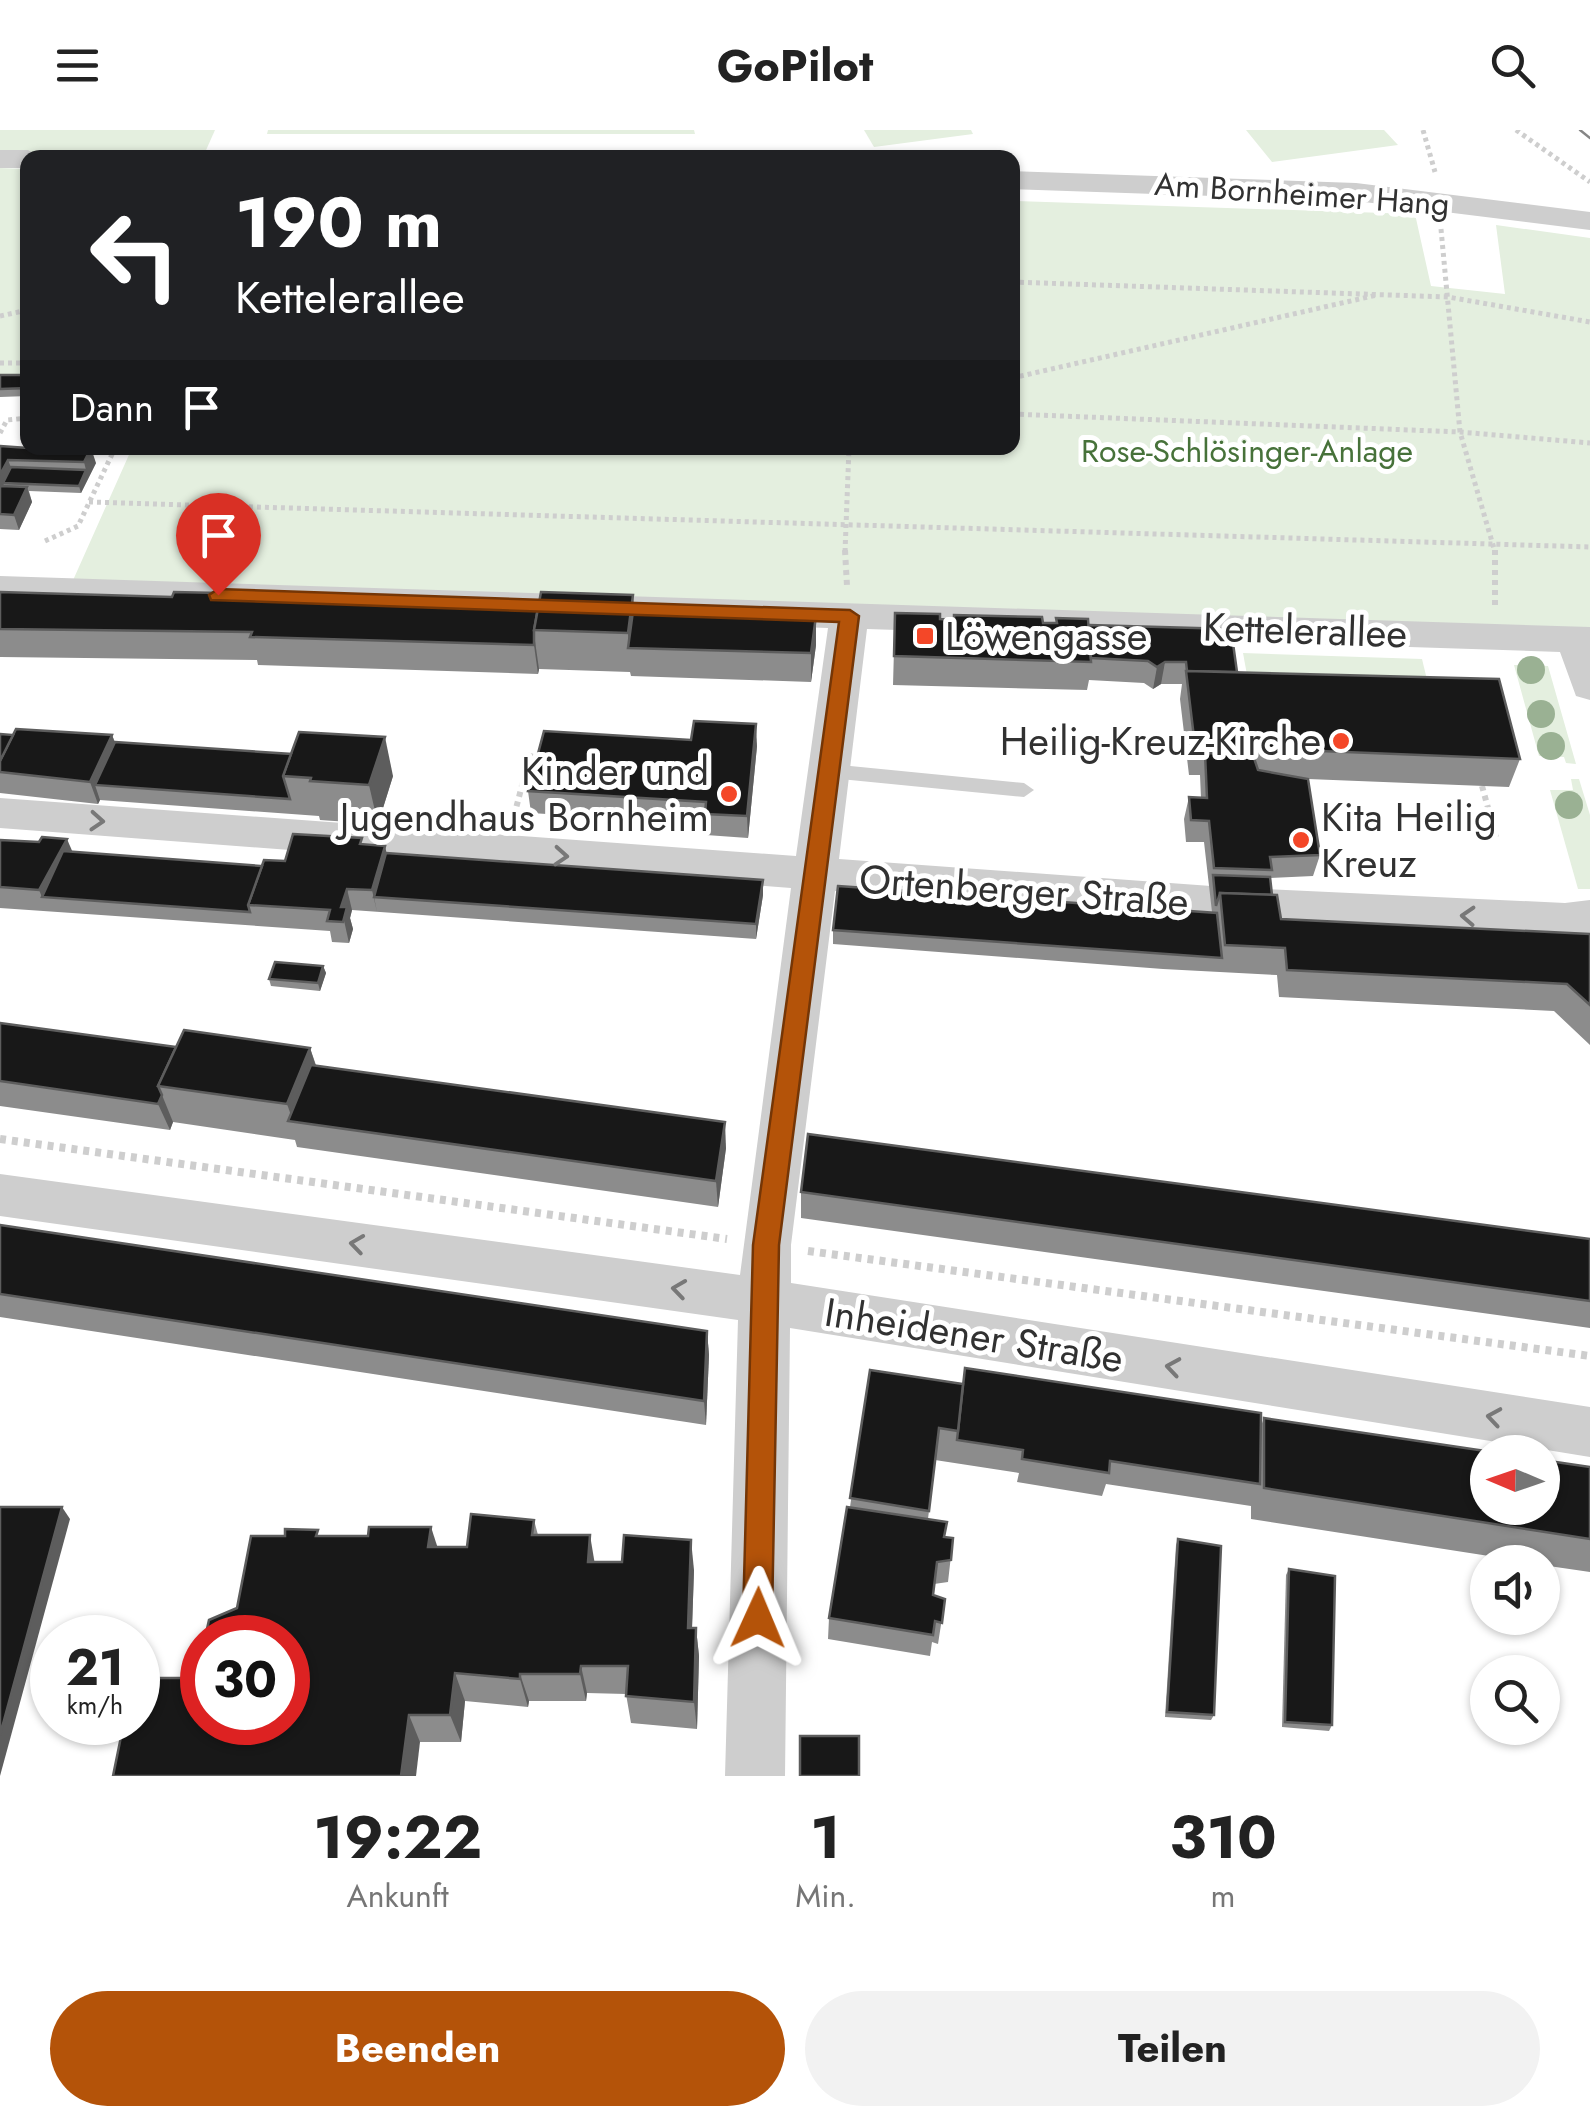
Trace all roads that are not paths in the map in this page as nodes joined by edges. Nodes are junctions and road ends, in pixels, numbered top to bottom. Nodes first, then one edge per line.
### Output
1 (1020, 180) edge
2 (1590, 221) edge
3 (0, 588) edge
4 (850, 616) junction
5 (1583, 640) edge
6 (1590, 686) edge
7 (830, 770) junction
8 (1024, 790) dead end
9 (0, 813) edge
10 (817, 876) junction
11 (1211, 903) edge
12 (1268, 906) edge
13 (1590, 917) edge
14 (0, 1195) edge
15 (762, 1301) junction
16 (1590, 1432) edge
17 (755, 1776) edge

1 - 2 street, Am Bornheimer Hang
3 - 4 street, Kettelerallee
4 - 5 street, Kettelerallee
4 - 7 street
5 - 6 street
7 - 8 lane
7 - 10 street
9 -> 10 street, Ortenberger Straße
10 - 11 street, Ortenberger Straße
10 - 15 street
13 -> 12 street
15 -> 14 street, Inheidener Straße
16 -> 15 street, Inheidener Straße
15 - 17 street

